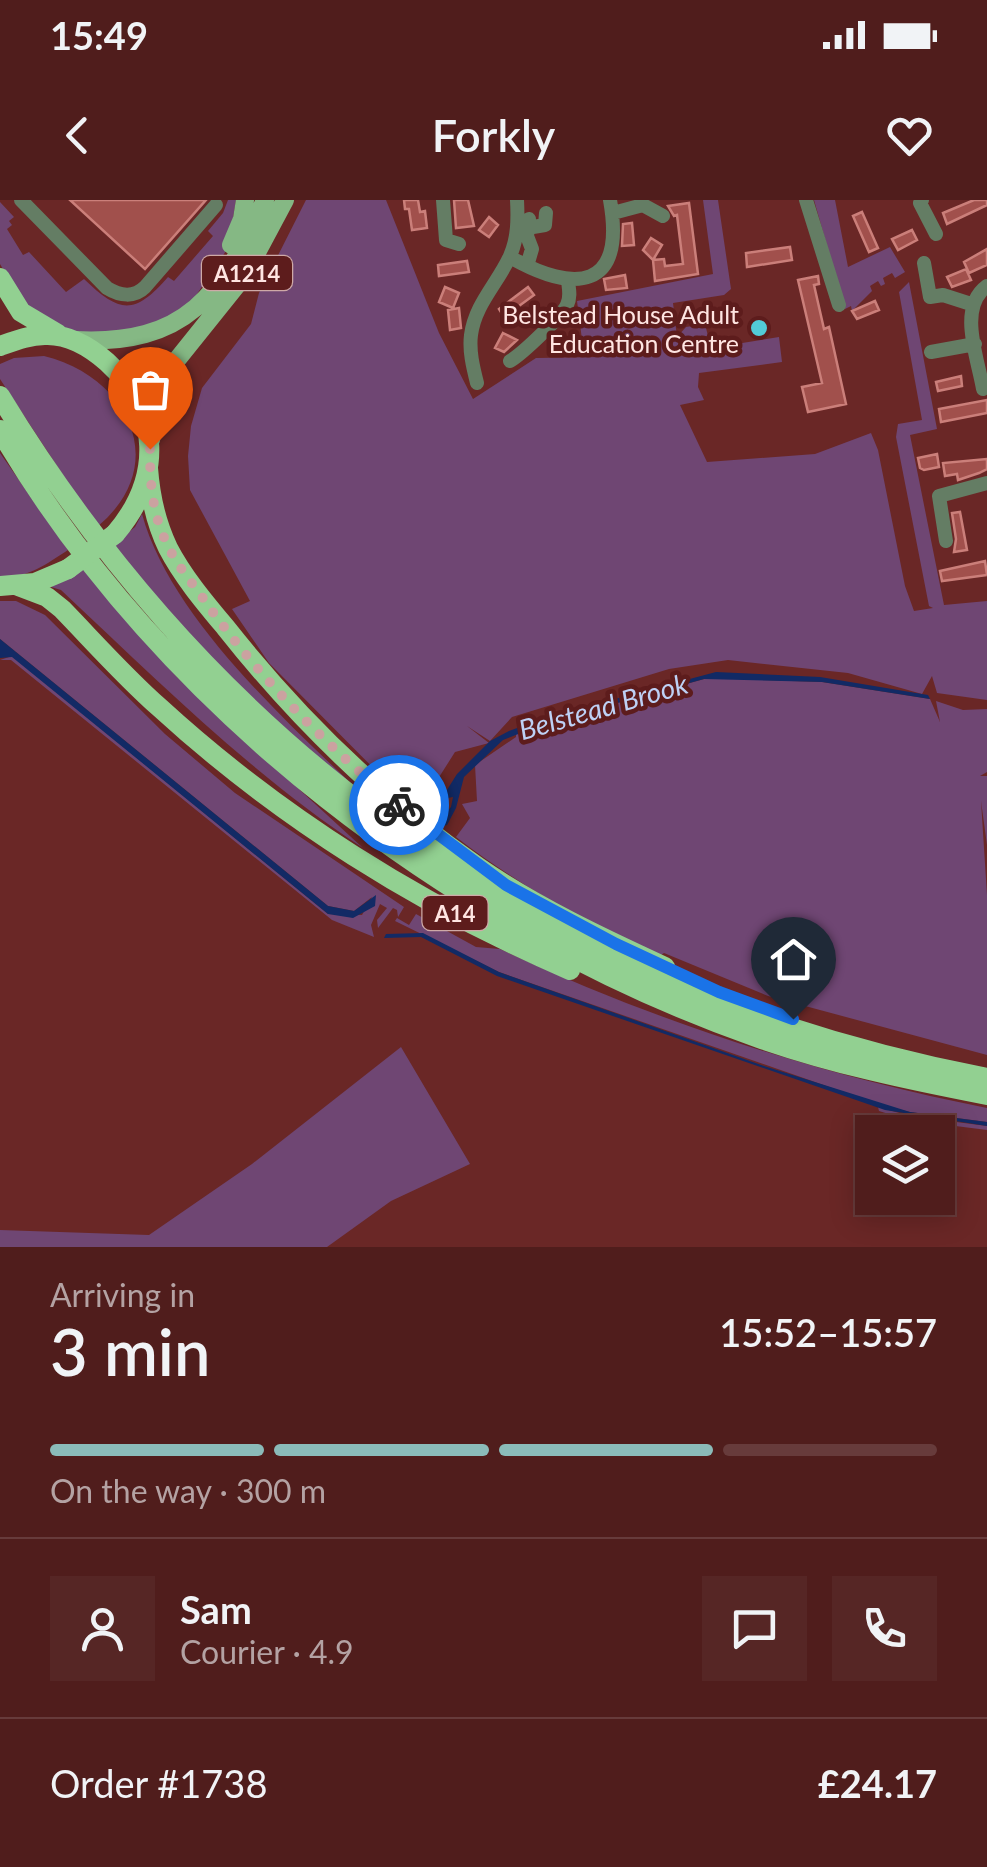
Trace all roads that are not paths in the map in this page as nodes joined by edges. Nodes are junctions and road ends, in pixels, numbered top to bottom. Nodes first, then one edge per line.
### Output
1 (21, 200) edge
2 (245, 200) edge
3 (266, 200) edge
4 (285, 200) edge
5 (443, 200) edge
6 (516, 200) edge
7 (806, 200) edge
8 (922, 200) edge
9 (216, 205) dead end
10 (612, 207) edge
11 (546, 214) dead end
12 (663, 216) dead end
13 (936, 234) dead end
14 (459, 244) dead end
15 (510, 256) junction
16 (924, 263) dead end
17 (527, 266) junction
18 (0, 278) edge
19 (568, 281) junction
20 (987, 286) edge
21 (201, 304) junction
22 (972, 304) junction
23 (839, 306) dead end
24 (69, 338) junction
25 (979, 342) edge
26 (0, 346) edge
27 (930, 352) dead end
28 (510, 361) dead end
29 (477, 382) dead end
30 (983, 390) dead end
31 (0, 396) edge
32 (0, 430) edge
33 (149, 458) junction
34 (987, 483) edge
35 (946, 541) dead end
36 (9, 586) edge
37 (639, 990) junction
38 (819, 1037) junction
39 (987, 1078) edge
40 (987, 1095) edge

1 - 9 street
2 - 21 main road
3 - 21 main road, A1214
4 - 33 main road, A1214
5 - 14 street
6 - 15 street
7 - 23 street
8 - 13 street
10 - 12 street
10 - 19 street
11 - 17 street
15 - 17 street
15 - 29 street
16 - 22 street
17 - 19 street
18 - 24 highway
19 - 28 street
20 - 22 street
21 - 24 main road, A1214
22 - 25 street
24 - 26 highway
24 - 33 highway
25 - 27 street
25 - 30 street
31 - 38 highway, A14
32 - 37 highway, A14
33 - 36 highway, bridge
33 - 38 highway, A14
34 - 35 street
36 - 37 highway, A14
37 - 40 highway, A14
38 - 39 highway, A14

